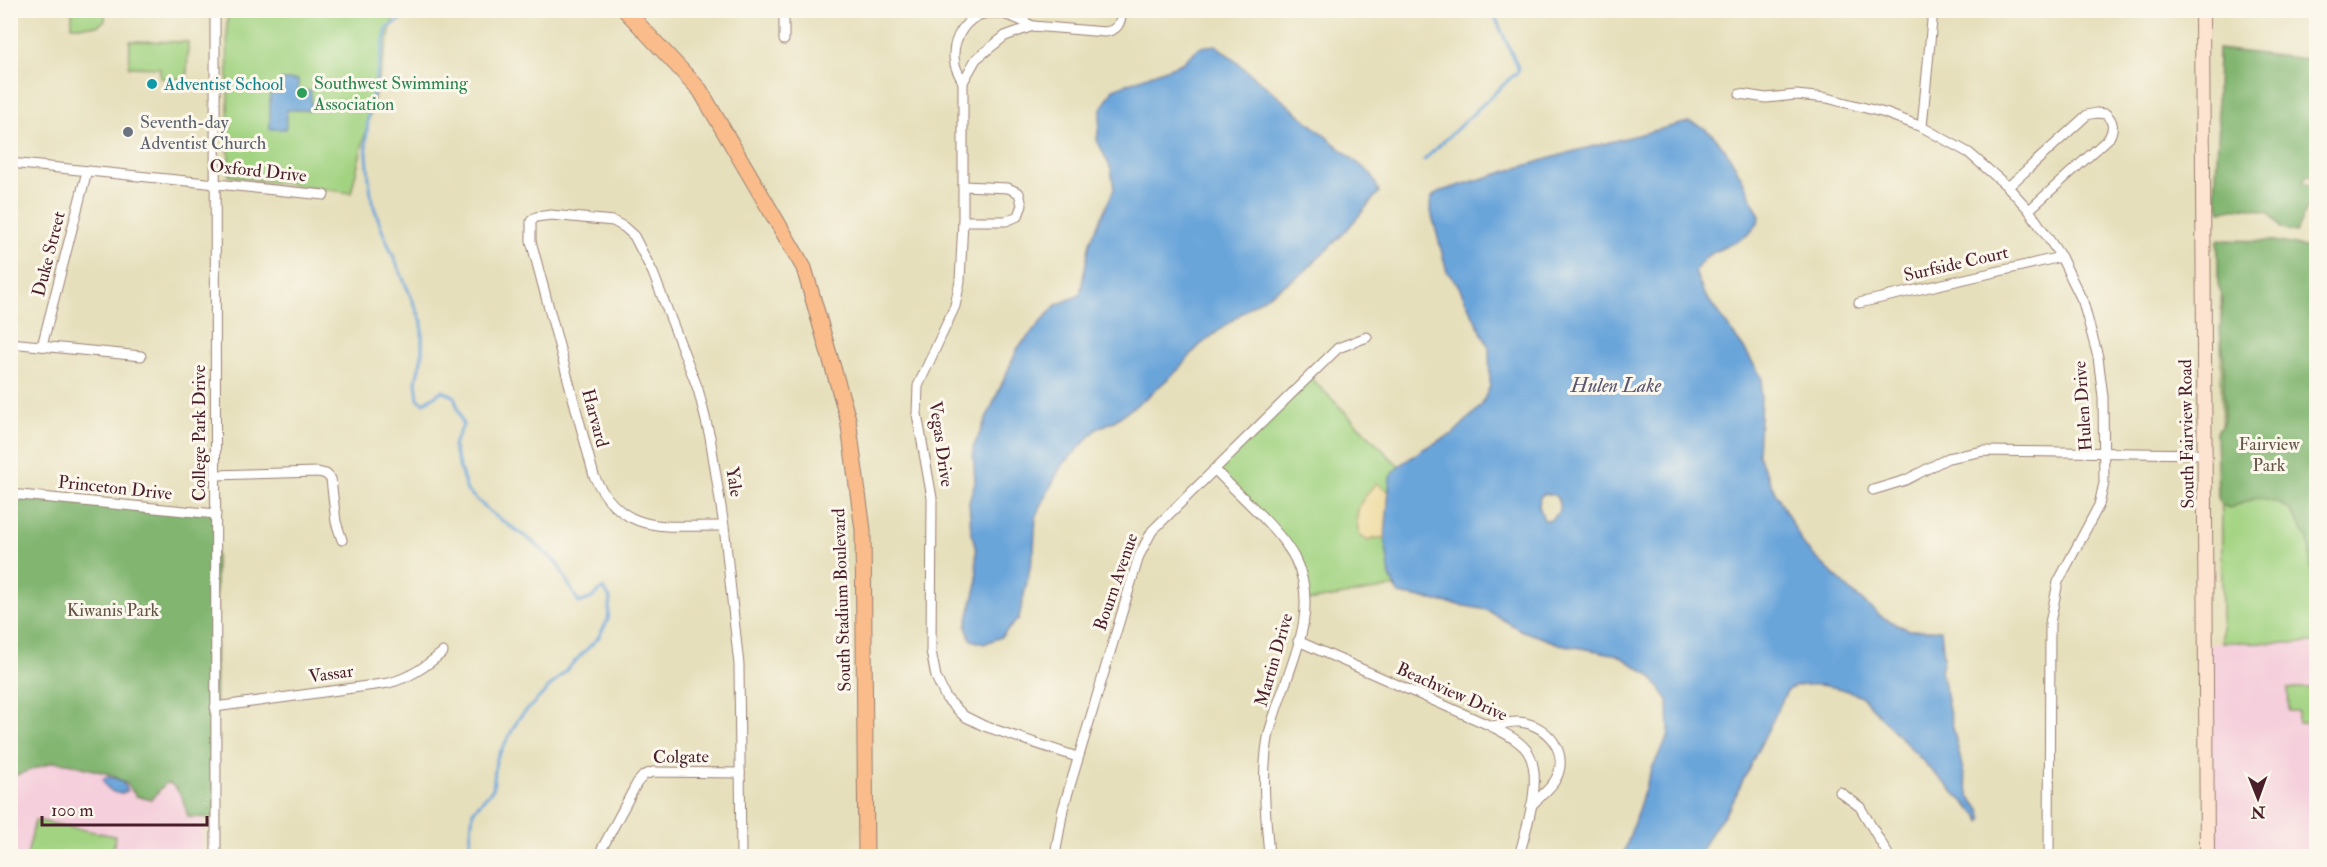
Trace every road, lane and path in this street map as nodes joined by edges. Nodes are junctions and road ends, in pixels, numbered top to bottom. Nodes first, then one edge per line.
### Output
1 (215, 10) edge
2 (625, 10) edge
3 (784, 10) edge
4 (1122, 10) edge
5 (1933, 10) edge
6 (2202, 10) edge
7 (1033, 26) junction
8 (784, 40) dead end
9 (963, 82) junction
10 (1740, 93) dead end
11 (1922, 127) junction
12 (10, 164) edge
13 (87, 171) junction
14 (215, 183) junction
15 (963, 186) junction
16 (2008, 187) junction
17 (324, 195) dead end
18 (2029, 210) junction
19 (531, 221) joint
20 (963, 221) junction
21 (2061, 257) junction
22 (1859, 303) dead end
23 (1367, 336) dead end
24 (10, 343) edge
25 (42, 346) junction
26 (141, 356) dead end
27 (2103, 452) junction
28 (2205, 454) junction
29 (1214, 469) junction
30 (216, 475) junction
31 (1873, 490) dead end
32 (10, 494) edge
33 (216, 514) junction
34 (724, 526) junction
35 (342, 540) dead end
36 (1298, 641) junction
37 (443, 652) dead end
38 (215, 706) junction
39 (1491, 726) junction
40 (1077, 757) junction
41 (740, 773) junction
42 (1840, 792) dead end
43 (1531, 806) junction
44 (216, 856) edge
45 (598, 856) edge
46 (741, 856) edge
47 (866, 856) edge
48 (1054, 856) edge
49 (1269, 856) edge
50 (1519, 856) edge
51 (1889, 856) edge
52 (2049, 856) edge
53 (2207, 856) edge

1 - 14 street, College Park Drive
2 - 47 main road, South Stadium Boulevard
3 - 8 street
4 - 7 street
5 - 11 street
6 - 28 street, South Fairview Road
7 - 9 street
7 - 9 street
9 - 15 street, Vegas Drive
10 - 11 street, Hulen Drive
11 - 16 street, Hulen Drive
12 - 13 street, Oxford Drive
13 - 14 street, Oxford Drive
13 - 25 street, Duke Street
14 - 17 street, Oxford Drive
14 - 30 street, College Park Drive
15 - 20 street, Vegas Drive
15 - 20 street
16 - 18 street, Hulen Drive
16 - 18 street
18 - 21 street, Hulen Drive
19 - 34 street, Yale
19 - 34 street, Harvard
20 - 40 street, Vegas Drive
21 - 22 street, Surfside Court
21 - 27 street, Hulen Drive
23 - 29 street, Bourn Avenue
24 - 25 street
25 - 26 street
27 - 28 street
27 - 31 street
27 - 52 street, Hulen Drive
28 - 53 street, South Fairview Road
29 - 36 street, Martin Drive
29 - 40 street, Bourn Avenue
30 - 33 street, College Park Drive
30 - 35 street
32 - 33 street, Princeton Drive
33 - 38 street, College Park Drive
34 - 41 street, Yale
36 - 39 street, Beachview Drive
36 - 49 street, Martin Drive
37 - 38 street, Vassar
38 - 44 street, College Park Drive
39 - 43 street, Beachview Drive
39 - 43 street
40 - 48 street, Bourn Avenue
41 - 45 street, Colgate
41 - 46 street, Yale
42 - 51 street
43 - 50 street, Beachview Drive

